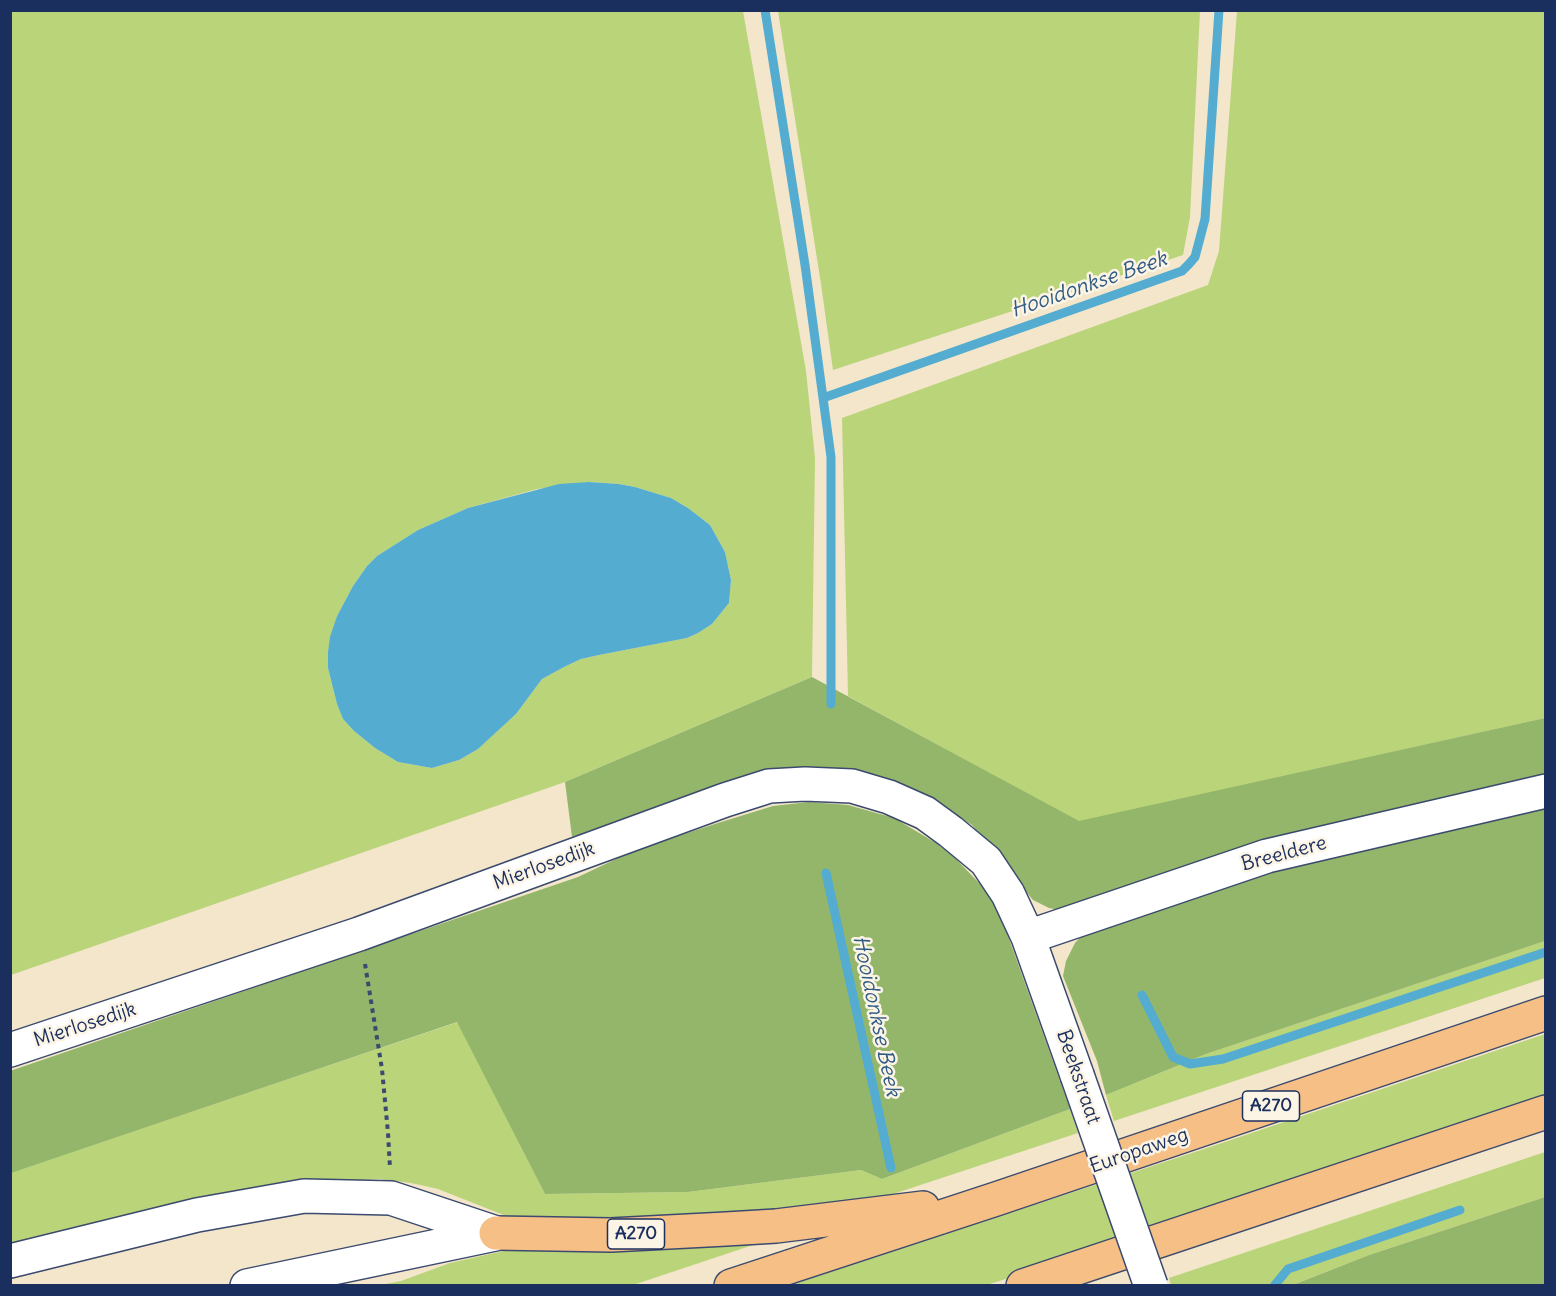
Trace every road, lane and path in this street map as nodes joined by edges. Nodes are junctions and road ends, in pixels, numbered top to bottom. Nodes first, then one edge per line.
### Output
1 (1545, 791) edge
2 (358, 934) junction
3 (1028, 937) junction
4 (1545, 1013) edge
5 (10, 1050) edge
6 (1545, 1112) edge
7 (391, 1198) junction
8 (996, 1199) junction
9 (496, 1233) junction
10 (10, 1261) edge
11 (247, 1286) edge
12 (731, 1286) edge
13 (1023, 1286) edge
14 (1151, 1286) edge

1 - 3 street, Breeldere
2 - 3 street, Mierlosedijk
2 - 5 street, Mierlosedijk
2 - 7 path
3 - 14 street, Beekstraat, bridge
4 - 8 highway, Europaweg / A270
6 - 13 highway
7 - 9 street, A270
7 - 10 street, A270
8 - 9 highway, A270
8 - 12 highway, Europaweg / A270
9 - 11 street, A270

